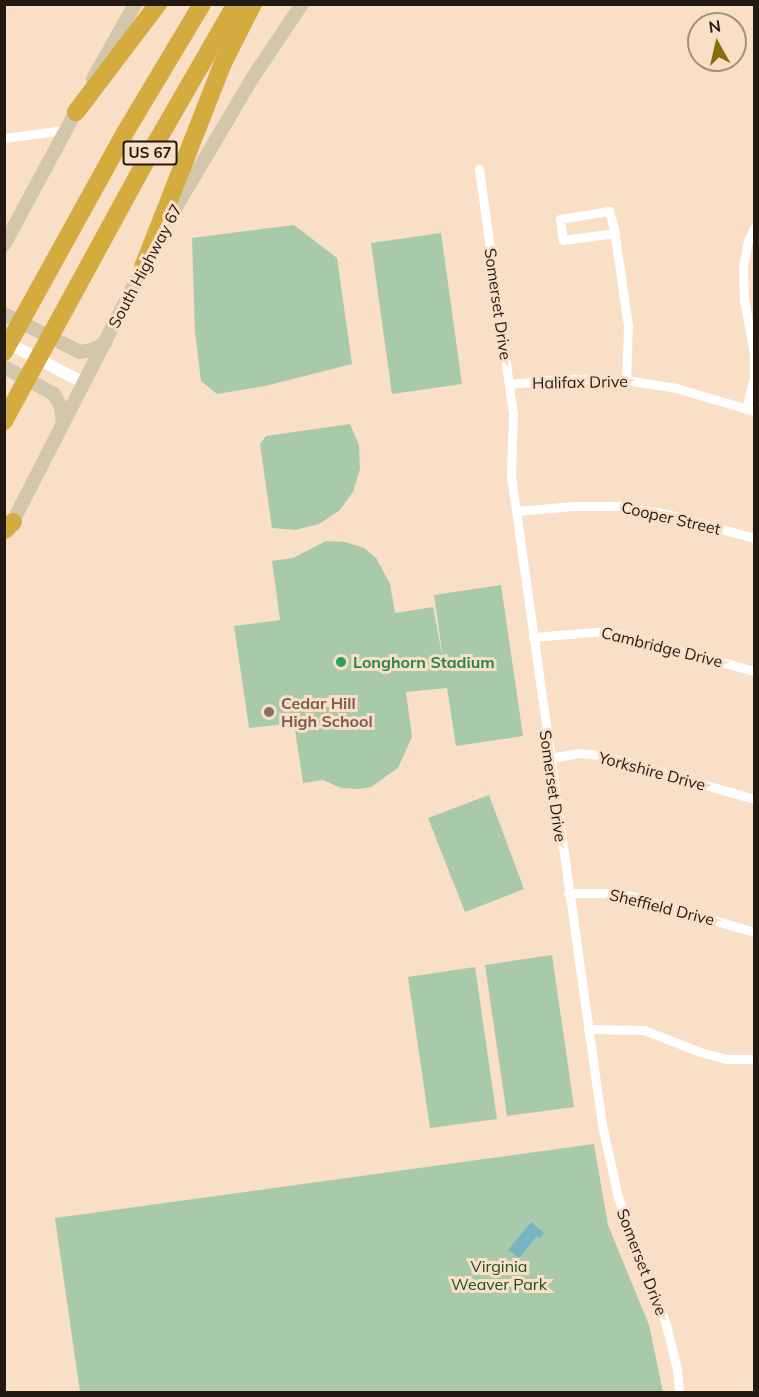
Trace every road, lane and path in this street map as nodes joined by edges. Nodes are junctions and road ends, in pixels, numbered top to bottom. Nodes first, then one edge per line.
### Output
1 (135, 4) edge
2 (158, 4) edge
3 (202, 4) edge
4 (236, 4) edge
5 (253, 4) edge
6 (302, 4) edge
7 (76, 112) junction
8 (64, 130) junction
9 (4, 138) edge
10 (479, 169) dead end
11 (754, 228) edge
12 (615, 233) junction
13 (4, 245) edge
14 (142, 267) junction
15 (4, 314) edge
16 (4, 341) edge
17 (105, 342) junction
18 (4, 352) edge
19 (4, 366) edge
20 (626, 380) junction
21 (84, 383) junction
22 (510, 384) junction
23 (750, 410) edge
24 (8, 414) edge
25 (63, 423) junction
26 (516, 511) junction
27 (7, 530) edge
28 (754, 538) edge
29 (533, 637) junction
30 (754, 671) edge
31 (549, 758) junction
32 (754, 799) edge
33 (568, 893) junction
34 (754, 932) edge
35 (588, 1029) junction
36 (754, 1059) edge
37 (679, 1392) edge

1 - 7 main road
2 - 7 highway
3 - 18 highway, US 67
4 - 24 highway, US 67
5 - 14 highway
6 - 14 main road, South Highway 67
7 - 8 main road
8 - 9 street
8 - 13 main road
10 - 22 street, Somerset Drive
11 - 23 street
12 - 12 street
12 - 20 street
14 - 17 main road, South Highway 67
15 - 17 main road
16 - 21 street
17 - 21 main road, South Highway 67
19 - 25 main road
20 - 22 street, Halifax Drive
20 - 23 street, Halifax Drive
21 - 25 main road, South Highway 67
22 - 26 street, Somerset Drive
25 - 27 main road, South Highway 67
26 - 28 street, Cooper Street
26 - 29 street, Somerset Drive
29 - 30 street, Cambridge Drive
29 - 31 street, Somerset Drive
31 - 32 street, Yorkshire Drive
31 - 33 street, Somerset Drive
33 - 34 street, Sheffield Drive
33 - 35 street, Somerset Drive
35 - 36 street
35 - 37 street, Somerset Drive

